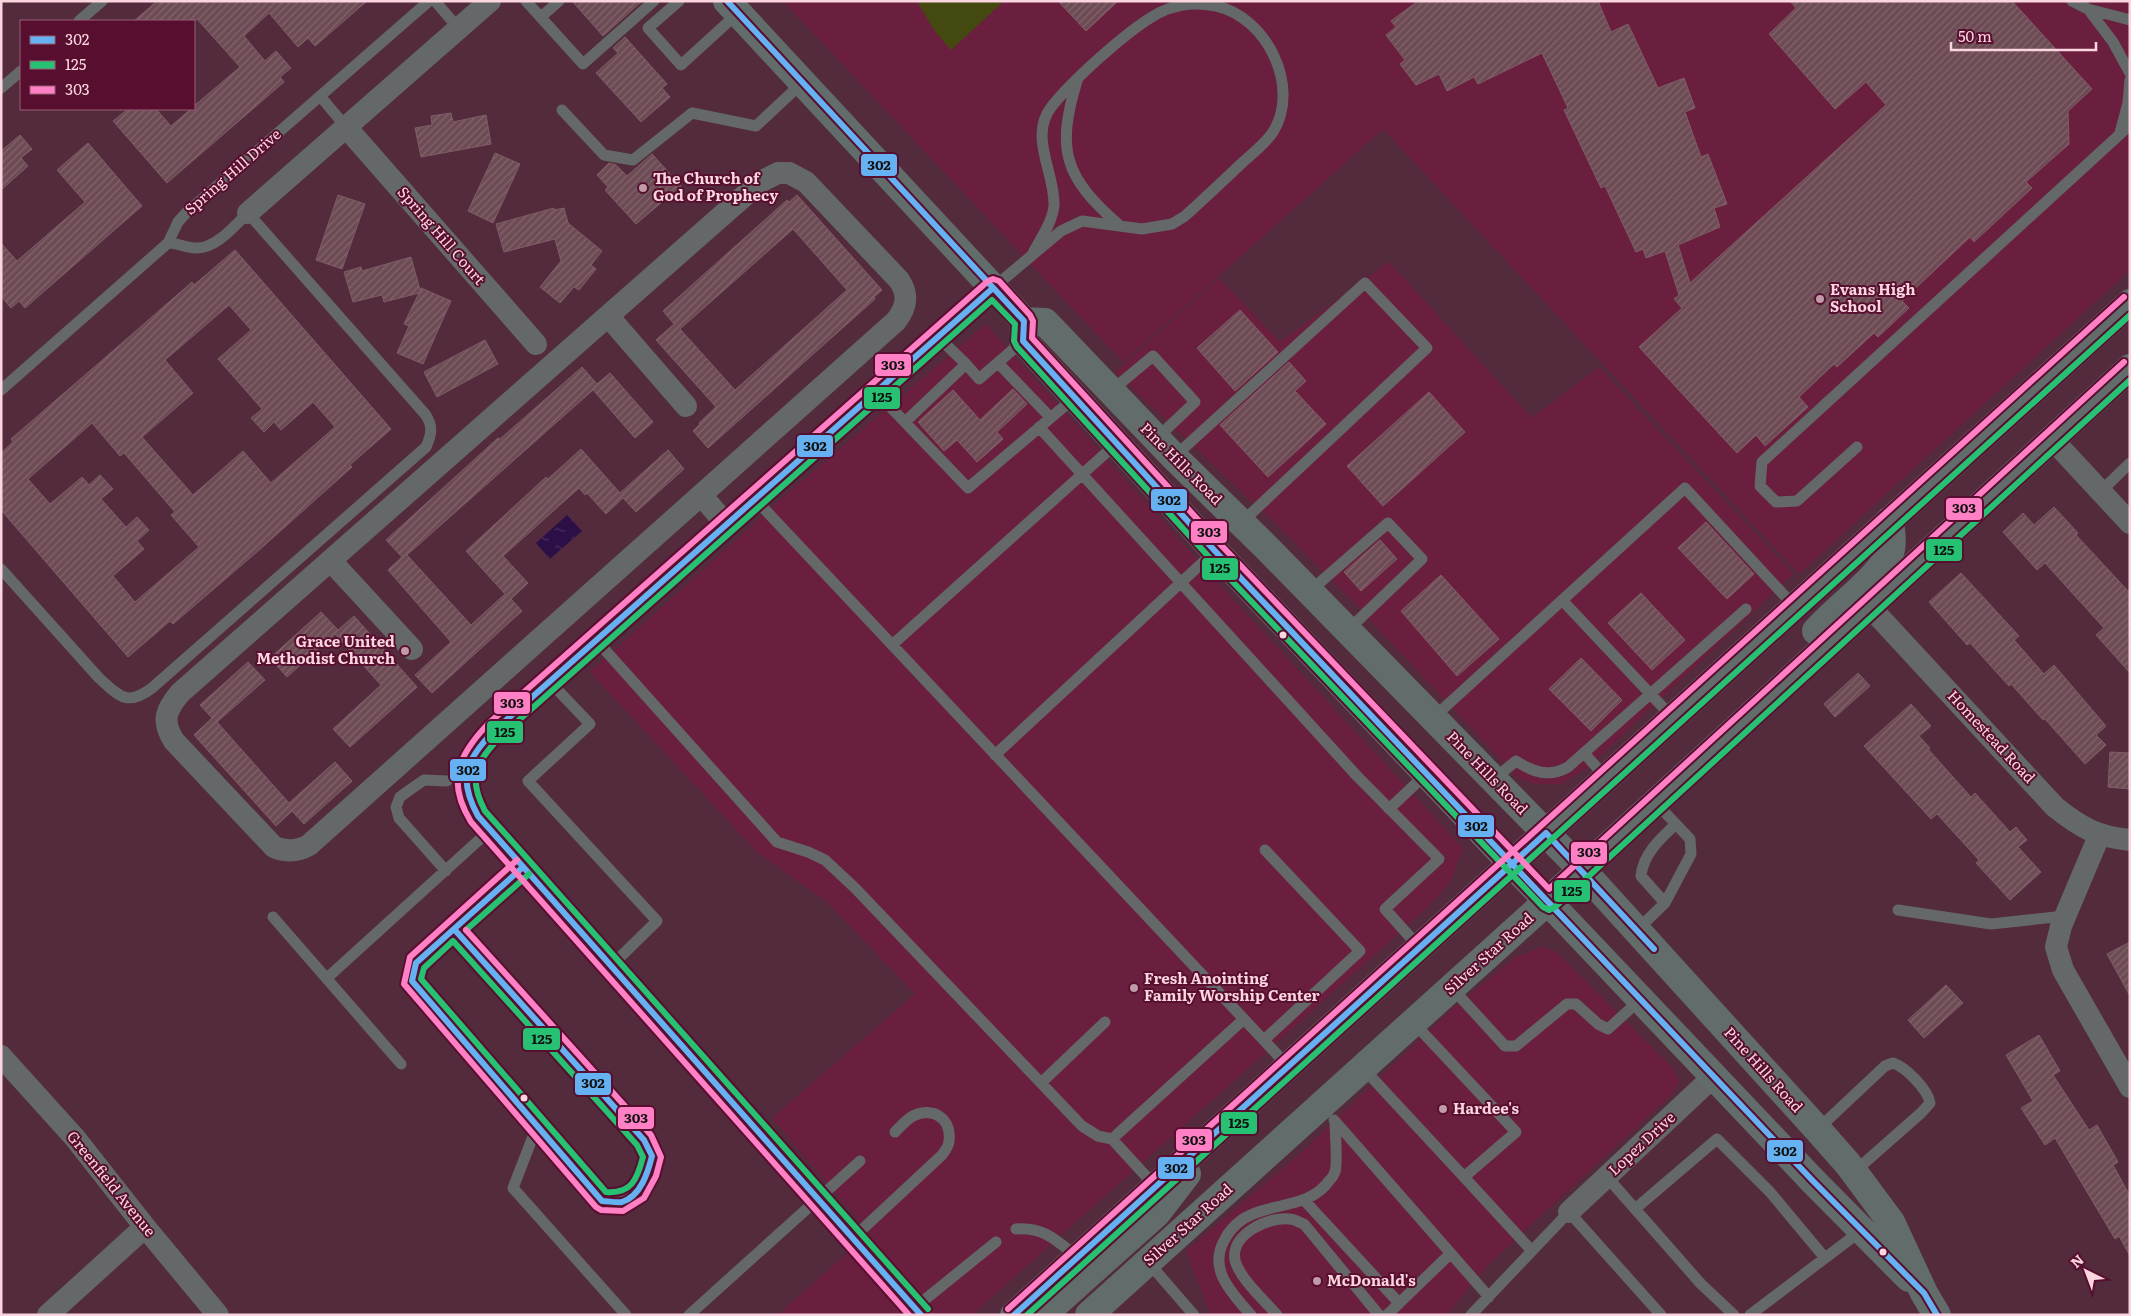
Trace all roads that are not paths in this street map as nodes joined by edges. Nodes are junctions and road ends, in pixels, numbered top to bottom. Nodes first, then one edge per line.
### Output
1 (102, 1) edge
2 (430, 1) edge
3 (435, 1) edge
4 (490, 1) edge
5 (526, 1) edge
6 (559, 1) edge
7 (654, 1) edge
8 (679, 1) edge
9 (2072, 1) edge
10 (733, 7) edge
11 (2088, 9) junction
12 (541, 17) junction
13 (79, 20) edge
14 (2130, 20) edge
15 (459, 29) junction
16 (20, 72) edge
17 (2130, 73) edge
18 (1077, 80) junction
19 (2130, 80) edge
20 (802, 83) junction
21 (1, 88) edge
22 (320, 96) junction
23 (562, 110) dead end
24 (2130, 125) edge
25 (346, 127) junction
26 (2120, 134) junction
27 (248, 213) junction
28 (1119, 226) junction
29 (168, 242) junction
30 (1033, 253) junction
31 (993, 288) junction
32 (2130, 303) edge
33 (608, 316) junction
34 (1024, 331) junction
35 (938, 337) junction
36 (536, 344) dead end
37 (998, 363) junction
38 (966, 364) junction
39 (2130, 368) edge
40 (1, 390) edge
41 (876, 392) junction
42 (1110, 392) junction
43 (1074, 398) junction
44 (686, 406) dead end
45 (1050, 417) junction
46 (905, 422) junction
47 (1039, 427) junction
48 (2052, 439) junction
49 (1116, 443) junction
50 (1857, 447) dead end
51 (1165, 448) junction
52 (2128, 466) edge
53 (1081, 475) junction
54 (2100, 492) junction
55 (701, 496) junction
56 (755, 499) junction
57 (1890, 520) junction
58 (1241, 523) junction
59 (2130, 524) edge
60 (727, 525) junction
61 (1215, 551) junction
62 (331, 560) junction
63 (1, 569) edge
64 (1181, 583) junction
65 (1309, 592) junction
66 (1562, 600) junction
67 (1870, 606) junction
68 (1795, 607) junction
69 (1746, 609) dead end
70 (1347, 631) junction
71 (596, 640) junction
72 (892, 645) junction
73 (412, 649) dead end
74 (550, 682) junction
75 (1651, 695) junction
76 (1433, 718) junction
77 (1673, 718) junction
78 (1585, 754) junction
79 (995, 755) junction
80 (1692, 770) junction
81 (1427, 774) junction
82 (1606, 778) junction
83 (1494, 780) junction
84 (446, 781) dead end
85 (1656, 803) junction
86 (1389, 808) junction
87 (1676, 824) junction
88 (490, 830) junction
89 (1546, 833) junction
90 (2099, 836) junction
91 (2130, 840) edge
92 (1266, 850) dead end
93 (1512, 863) junction
94 (523, 866) junction
95 (1582, 870) junction
96 (446, 871) junction
97 (1549, 901) junction
98 (1665, 903) junction
99 (1898, 910) dead end
100 (2065, 916) junction
101 (273, 917) dead end
102 (454, 929) junction
103 (1637, 930) junction
104 (1419, 947) junction
105 (611, 966) junction
106 (327, 978) junction
107 (1452, 988) junction
108 (1641, 999) junction
109 (1244, 1019) junction
110 (1105, 1022) dead end
111 (1413, 1022) junction
112 (1264, 1040) junction
113 (1, 1056) edge
114 (401, 1064) dead end
115 (1288, 1066) junction
116 (1363, 1068) junction
117 (1714, 1076) junction
118 (1041, 1083) junction
119 (2130, 1086) edge
120 (1328, 1114) junction
121 (1227, 1121) junction
122 (537, 1126) junction
123 (1818, 1130) junction
124 (895, 1132) dead end
125 (1112, 1139) junction
126 (860, 1161) dead end
127 (1854, 1172) junction
128 (1607, 1177) junction
129 (1464, 1178) junction
130 (1155, 1186) junction
131 (819, 1200) junction
132 (1304, 1200) junction
133 (1635, 1209) junction
134 (1569, 1212) junction
135 (145, 1227) junction
136 (1016, 1229) dead end
137 (1862, 1230) junction
138 (853, 1238) junction
139 (996, 1242) dead end
140 (1532, 1251) junction
141 (1450, 1254) junction
142 (1076, 1257) junction
143 (1825, 1258) junction
144 (1148, 1262) junction
145 (1489, 1297) junction
146 (1399, 1303) junction
147 (1931, 1304) edge
148 (914, 1312) edge
149 (48, 1315) edge
150 (218, 1315) edge
151 (626, 1315) edge
152 (689, 1315) edge
153 (1014, 1315) edge
154 (1043, 1315) edge
155 (1089, 1315) edge
156 (1194, 1315) edge
157 (1251, 1315) edge
158 (1277, 1315) edge
159 (1379, 1315) edge
160 (1387, 1315) edge
161 (1471, 1315) edge
162 (1661, 1315) edge
163 (1734, 1315) edge
164 (1750, 1315) edge

1 - 13 lane
2 - 22 lane, Spring Hill Drive
3 - 15 lane
4 - 15 street
5 - 12 lane
6 - 12 lane
7 - 12 lane
8 - 10 lane
9 - 11 lane
10 - 20 main road, Pine Hills Road
11 - 14 lane
11 - 17 lane
15 - 25 street
16 - 21 lane
18 - 28 lane
18 - 28 lane
18 - 30 lane
19 - 26 lane
20 - 23 lane
20 - 31 main road, Pine Hills Road
22 - 25 lane
22 - 29 lane, Spring Hill Drive
24 - 26 lane
25 - 27 street
25 - 36 street, Spring Hill Court
26 - 50 lane
27 - 29 lane
27 - 63 lane
28 - 30 lane
29 - 40 lane, Spring Hill Drive
30 - 31 lane
31 - 34 main road, Pine Hills Road
31 - 35 street
32 - 57 main road
33 - 44 street
33 - 55 street
33 - 62 street
34 - 37 lane
34 - 42 main road, Pine Hills Road
34 - 43 main road, Pine Hills Road
35 - 38 lane
35 - 41 street
37 - 38 lane
37 - 45 lane
38 - 46 lane
39 - 48 main road, Silver Star Road
41 - 46 lane
41 - 56 street
42 - 51 main road, Pine Hills Road
42 - 51 lane
43 - 45 lane
43 - 49 main road, Pine Hills Road
45 - 47 lane
46 - 47 lane
47 - 53 lane
48 - 54 street
48 - 67 main road, Silver Star Road
49 - 53 lane
49 - 61 main road, Pine Hills Road
51 - 58 main road, Pine Hills Road
51 - 58 lane
52 - 54 lane
53 - 64 lane
53 - 72 lane
54 - 59 street
55 - 60 street
55 - 62 street
56 - 60 street
56 - 72 lane
57 - 68 main road
57 - 80 main road
58 - 65 main road, Pine Hills Road
60 - 71 street
61 - 64 lane
61 - 81 main road, Pine Hills Road
62 - 73 street
64 - 79 lane
64 - 86 lane
65 - 70 main road, Pine Hills Road
65 - 70 lane
66 - 68 lane
66 - 75 lane
66 - 76 lane
67 - 80 main road, Silver Star Road
67 - 90 street, Homestead Road
68 - 77 main road
69 - 75 lane
70 - 76 main road, Pine Hills Road
71 - 74 street
71 - 118 lane
72 - 79 lane
74 - 88 street
74 - 105 lane
75 - 77 lane
75 - 78 lane
76 - 83 main road, Pine Hills Road
77 - 82 main road
78 - 82 lane
78 - 83 lane
79 - 109 lane
80 - 85 main road, Silver Star Road
81 - 86 lane
81 - 93 main road, Pine Hills Road
82 - 89 main road
83 - 89 main road, Pine Hills Road
84 - 96 lane
85 - 87 lane
85 - 95 main road, Silver Star Road
86 - 104 lane
87 - 98 lane
87 - 98 lane
88 - 94 street
88 - 96 lane
89 - 93 main road
89 - 95 main road, Pine Hills Road
90 - 91 street, Homestead Road
90 - 100 street
92 - 112 lane
93 - 97 main road, Pine Hills Road
93 - 104 main road
94 - 102 lane
94 - 105 street
95 - 97 main road, Silver Star Road
95 - 103 main road, Pine Hills Road
96 - 106 lane
97 - 107 main road, Silver Star Road
97 - 108 main road, Pine Hills Road
98 - 103 lane
99 - 100 lane
100 - 119 street
101 - 106 lane
102 - 122 lane
102 - 122 lane
103 - 123 main road, Pine Hills Road
104 - 115 main road
105 - 131 street
106 - 114 lane
107 - 108 lane
107 - 111 main road, Silver Star Road
108 - 117 main road, Pine Hills Road
109 - 112 lane
109 - 125 lane
110 - 118 lane
111 - 116 main road, Silver Star Road
111 - 129 lane
112 - 115 lane
113 - 135 street, Greenfield Avenue
115 - 121 main road
116 - 120 main road, Silver Star Road
116 - 129 lane
117 - 128 street, Lopez Drive
117 - 137 main road, Pine Hills Road
118 - 125 lane
120 - 132 lane
120 - 141 lane
120 - 144 main road, Silver Star Road
121 - 130 main road
121 - 154 main road
122 - 151 lane
123 - 127 main road, Pine Hills Road
123 - 127 lane
124 - 138 lane
125 - 130 lane
126 - 131 lane
127 - 147 main road, Pine Hills Road
128 - 133 lane
128 - 134 street, Lopez Drive
129 - 140 lane
130 - 142 main road
131 - 138 street
131 - 152 lane
132 - 146 lane
132 - 157 lane
133 - 143 lane
133 - 163 lane
134 - 140 lane
134 - 162 lane
135 - 149 street
135 - 150 street, Greenfield Avenue
136 - 142 lane
137 - 143 lane
137 - 147 main road, Pine Hills Road
138 - 148 street
139 - 148 lane
140 - 145 lane
141 - 145 lane
141 - 146 lane
142 - 153 main road
143 - 164 lane
144 - 155 main road, Silver Star Road
144 - 156 lane
145 - 161 lane
146 - 160 lane
158 - 159 lane

